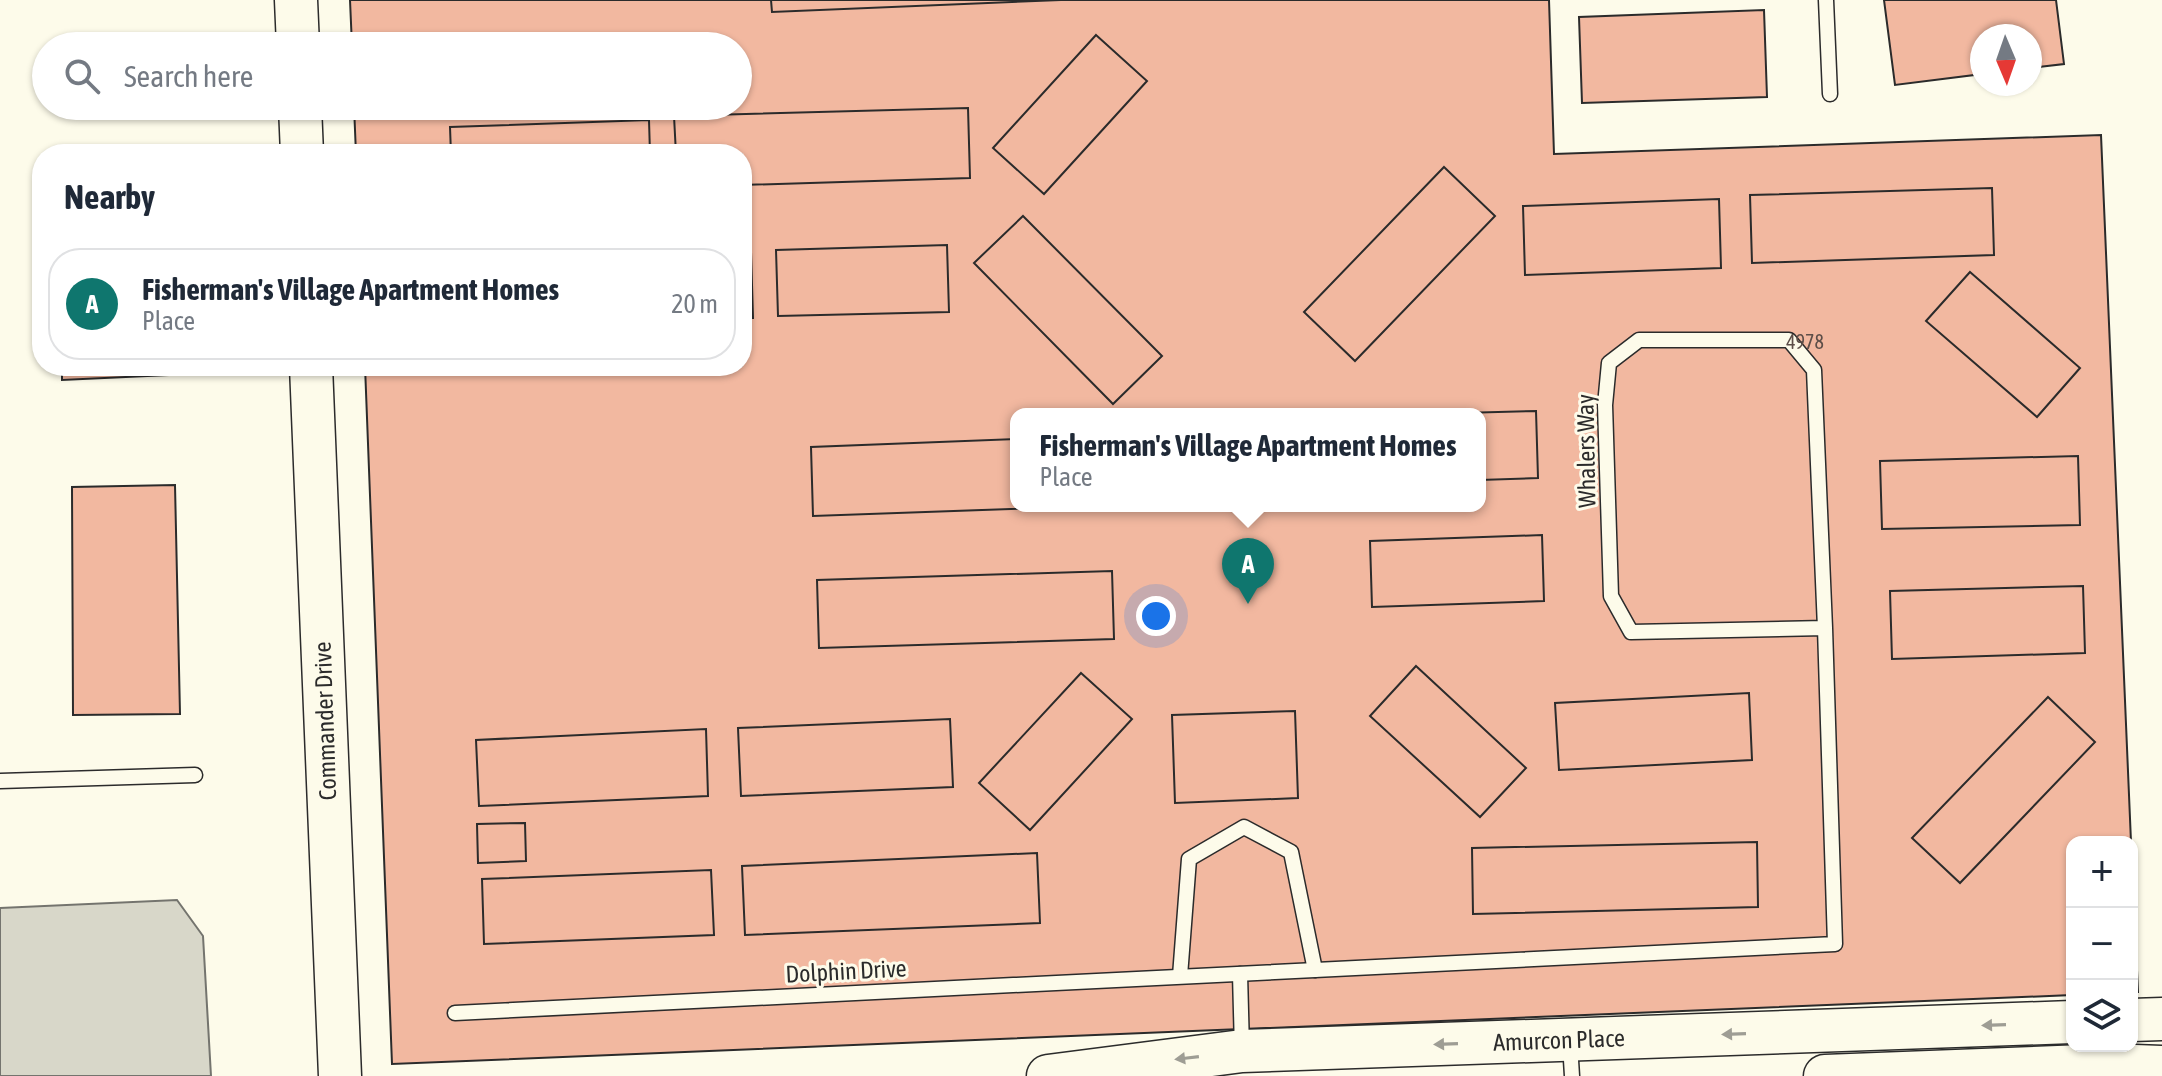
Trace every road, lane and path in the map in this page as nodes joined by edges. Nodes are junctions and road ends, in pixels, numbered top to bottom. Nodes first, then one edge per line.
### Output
1 (296, 0) edge
2 (1826, 0) edge
3 (297, 32) edge
4 (1830, 94) dead end
5 (301, 120) edge
6 (302, 144) edge
7 (311, 376) edge
8 (1825, 628) junction
9 (195, 775) dead end
10 (0, 781) edge
11 (1315, 970) junction
12 (1240, 974) junction
13 (1180, 976) junction
14 (455, 1013) dead end
15 (2162, 1019) edge
16 (2138, 1020) edge
17 (2066, 1022) edge
18 (1242, 1051) junction
19 (1571, 1058) edge
20 (2162, 1067) edge
21 (2101, 1070) edge
22 (340, 1076) edge
23 (1048, 1076) edge
24 (1825, 1076) edge

1 - 3 street
2 - 4 lane
5 - 6 street
7 - 22 street, Commander Drive
8 - 8 lane, Whalers Way
8 - 11 lane, Whalers Way
9 - 10 lane
11 - 12 lane, Whalers Way
11 - 13 lane
12 - 13 lane, Dolphin Drive
12 - 18 lane
13 - 14 lane, Dolphin Drive
15 - 16 street
17 -> 19 street, Amurcon Place
19 -> 18 street, Amurcon Place
18 -> 23 street, Amurcon Place
20 - 21 street
21 - 24 street

